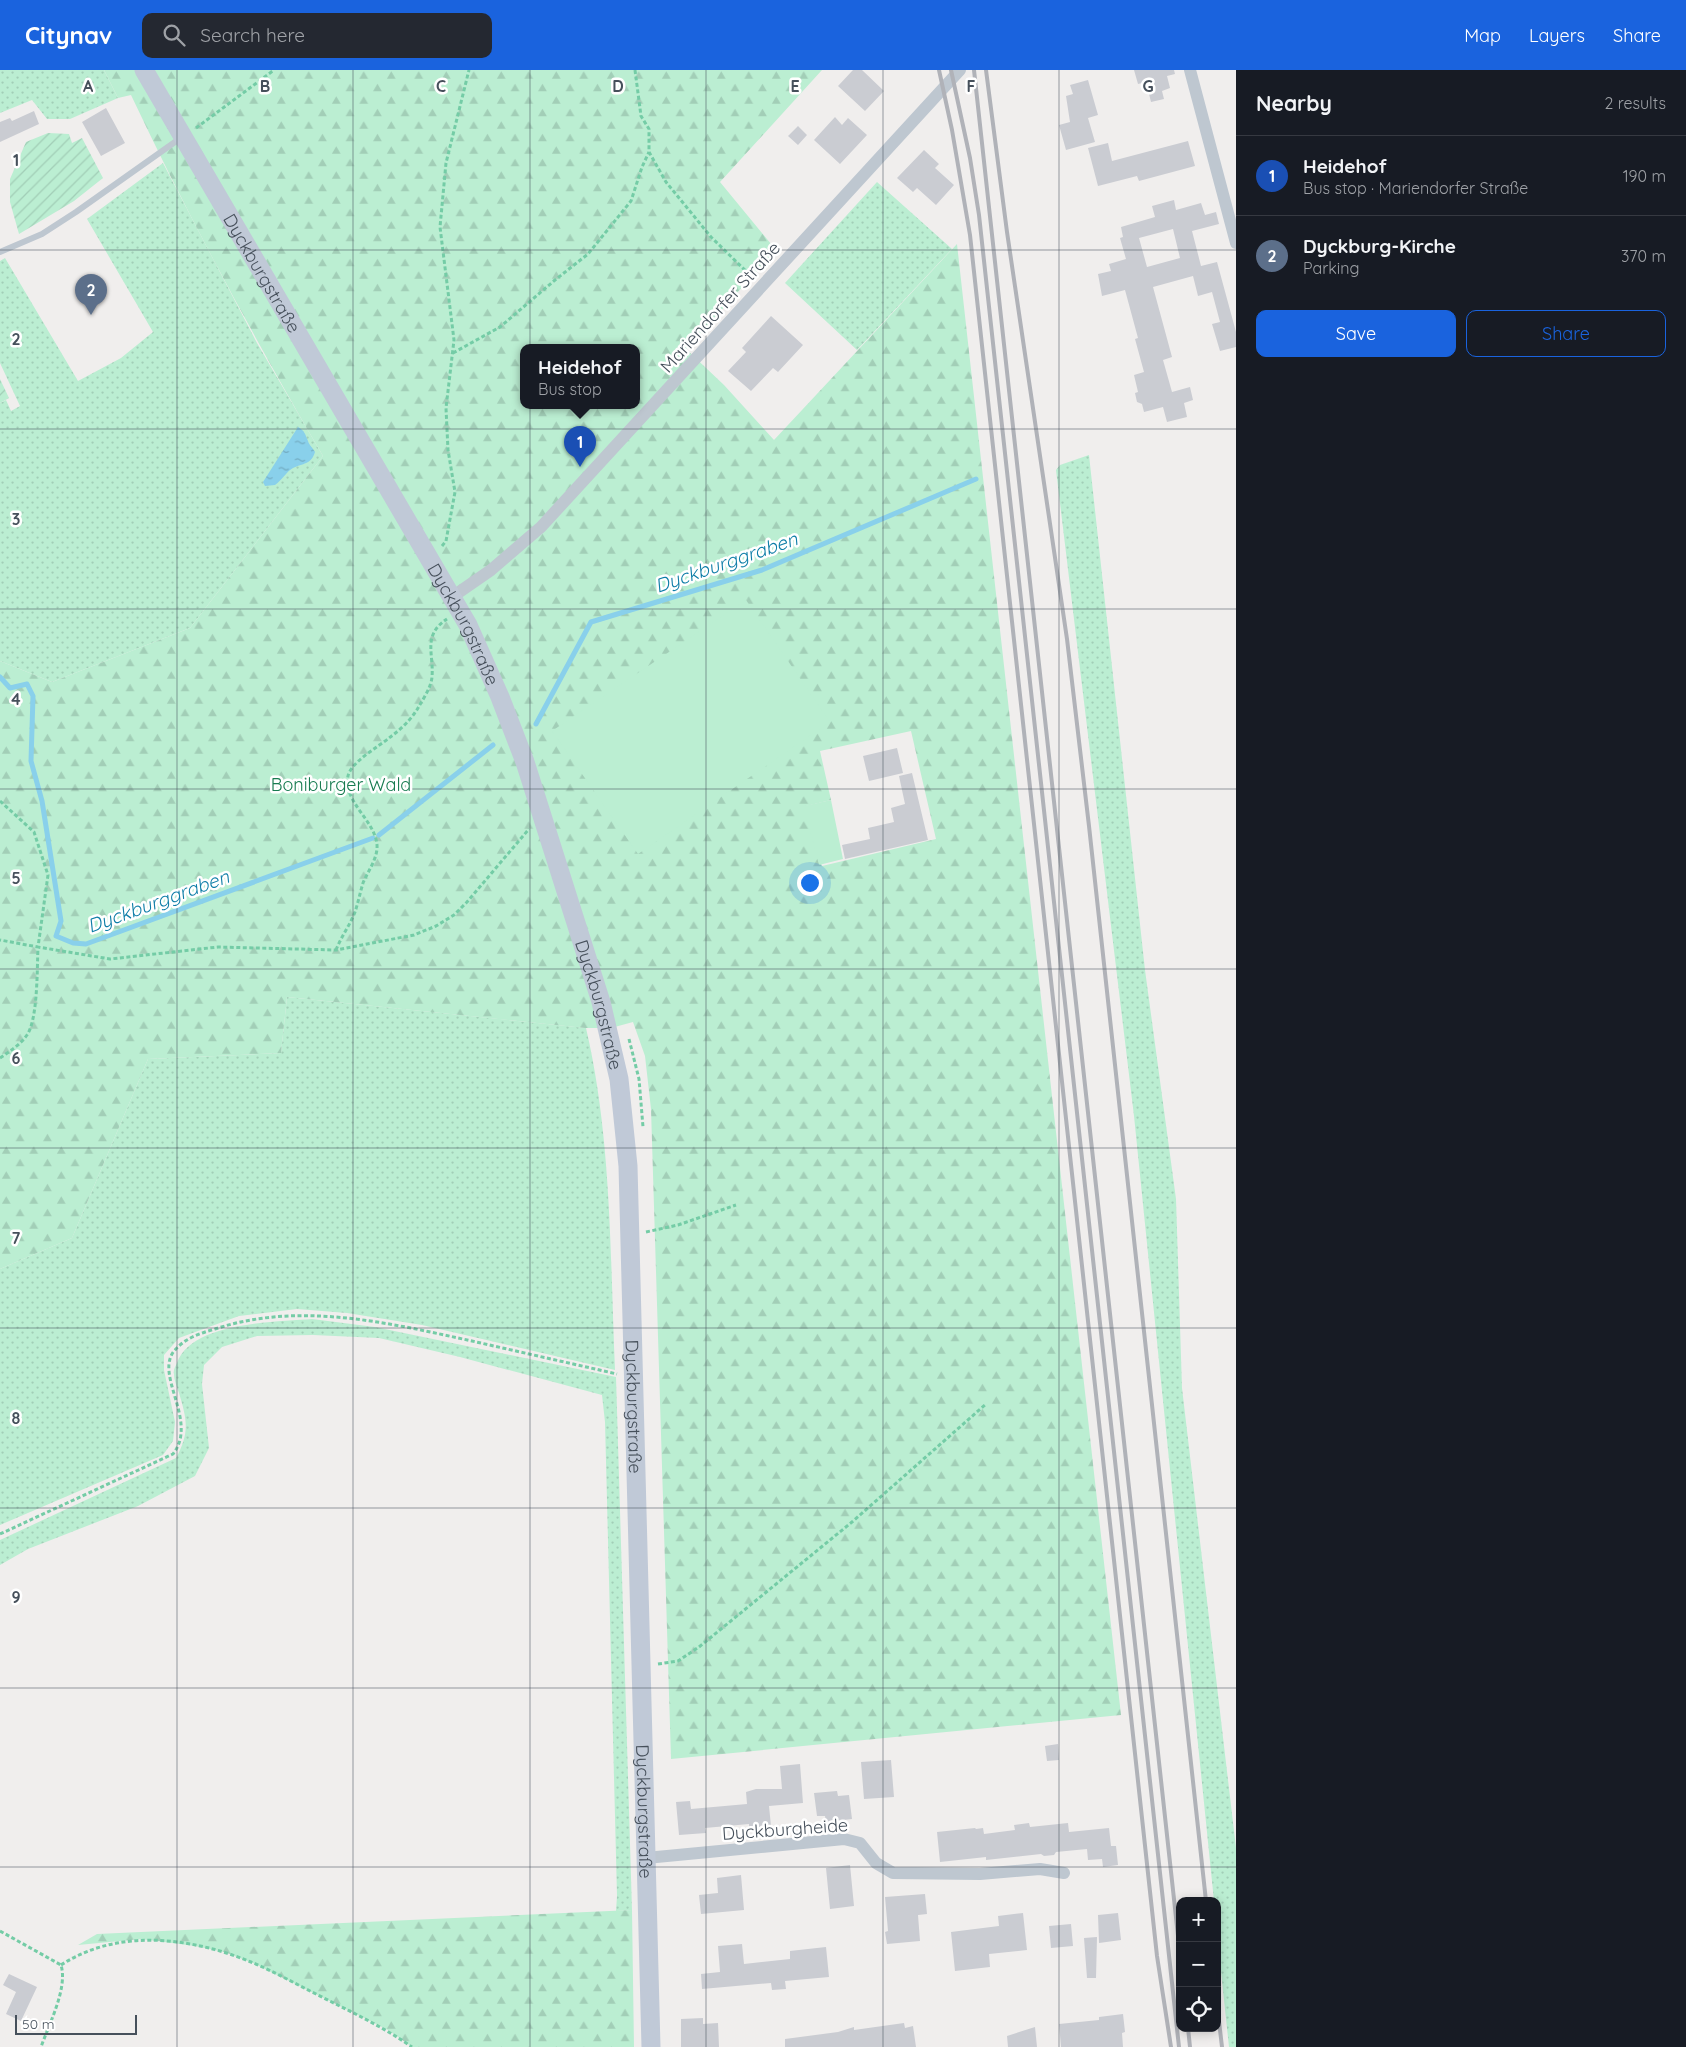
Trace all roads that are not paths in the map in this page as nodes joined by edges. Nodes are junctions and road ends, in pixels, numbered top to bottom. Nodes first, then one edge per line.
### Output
1 (144, 70) edge
2 (960, 70) edge
3 (1190, 70) edge
4 (189, 132) junction
5 (1236, 243) edge
6 (0, 252) edge
7 (452, 597) junction
8 (646, 1858) junction
9 (1064, 1873) dead end
10 (650, 2047) edge

1 - 4 street, Dyckburgstraße
2 - 7 street, Mariendorfer Straße
3 - 5 street
4 - 6 lane
4 - 7 street, Dyckburgstraße
7 - 8 street, Dyckburgstraße
8 - 9 street, Dyckburgheide
8 - 10 street, Dyckburgstraße

